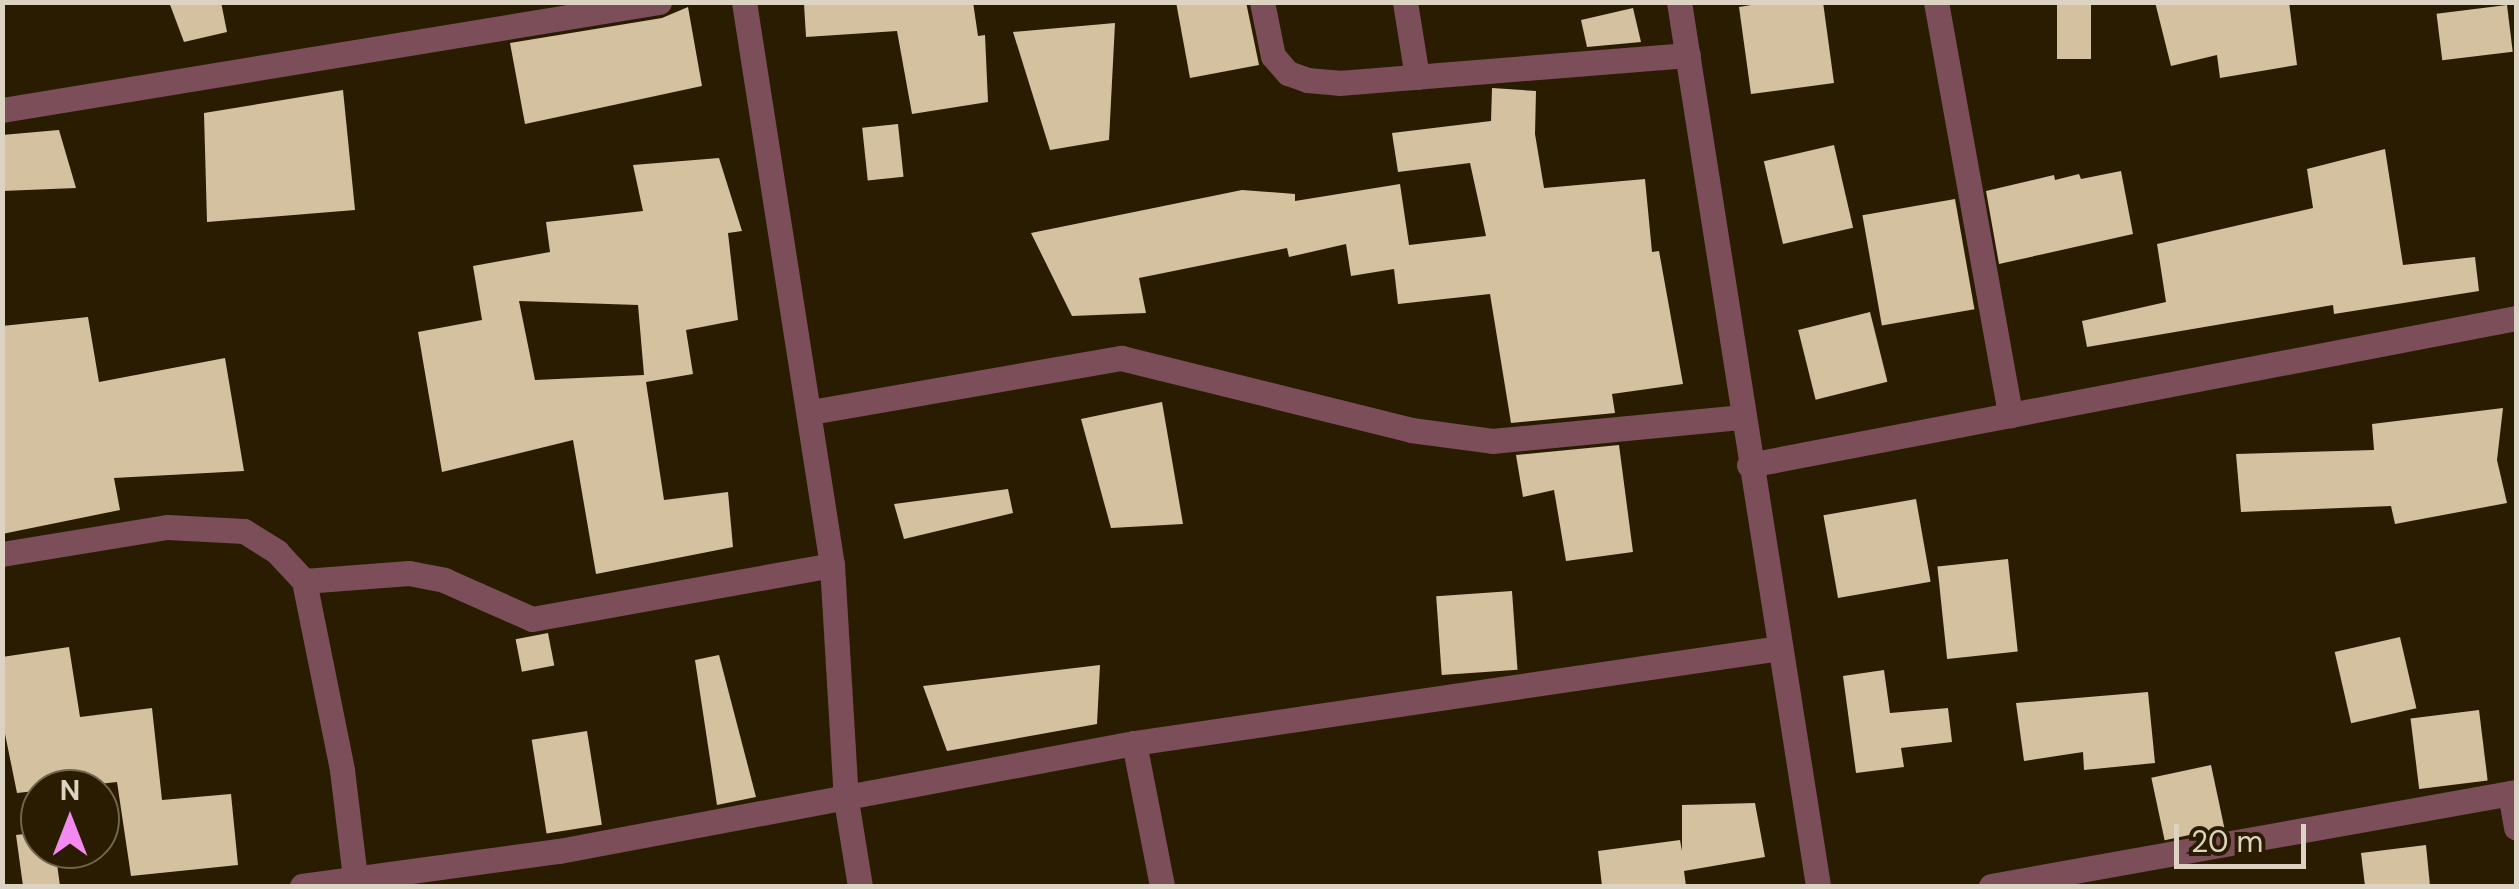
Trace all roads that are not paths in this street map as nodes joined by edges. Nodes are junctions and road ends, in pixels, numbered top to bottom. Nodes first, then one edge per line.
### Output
1 (659, 2) edge
2 (744, 2) edge
3 (1262, 2) edge
4 (1405, 2) edge
5 (1680, 2) edge
6 (1936, 2) edge
7 (1688, 55) junction
8 (1417, 77) junction
9 (2, 110) edge
10 (2516, 318) edge
11 (810, 412) junction
12 (2010, 415) junction
13 (1740, 417) junction
14 (1748, 465) junction
15 (2, 554) edge
16 (832, 566) junction
17 (304, 582) junction
18 (1780, 648) junction
19 (1134, 742) junction
20 (2513, 792) edge
21 (846, 800) junction
22 (2516, 826) edge
23 (355, 878) junction
24 (302, 886) edge
25 (860, 886) edge
26 (1162, 886) edge
27 (1818, 886) edge
28 (1990, 886) edge

1 - 9 street
2 - 11 street
3 - 8 street
4 - 8 street
5 - 7 street
6 - 12 street
7 - 8 street
7 - 13 street
10 - 12 street
11 - 13 street
11 - 16 street
12 - 14 street
13 - 14 street
14 - 18 street
15 - 17 street
16 - 17 street
16 - 21 street
17 - 23 street
18 - 19 street
18 - 27 street
19 - 21 street
19 - 26 street
20 - 22 street
20 - 28 street
21 - 23 street
21 - 25 street
23 - 24 street

